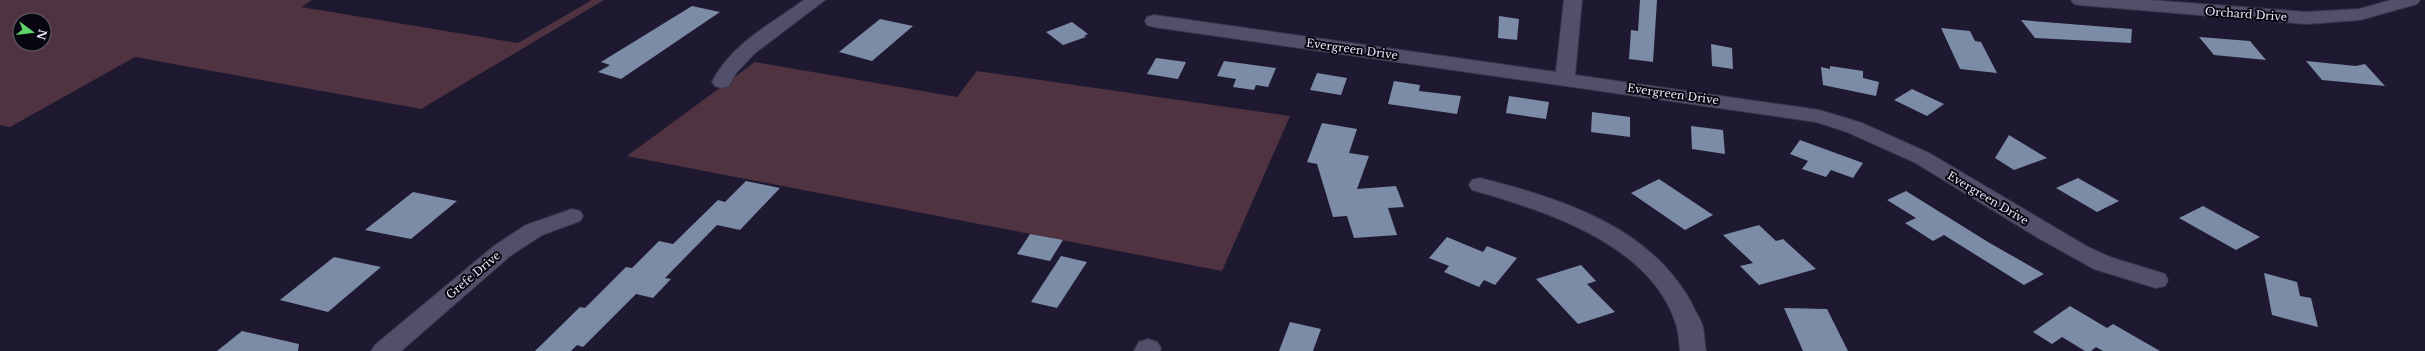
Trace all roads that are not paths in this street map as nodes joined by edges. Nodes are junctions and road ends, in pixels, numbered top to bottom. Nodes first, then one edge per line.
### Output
1 (816, 0) edge
2 (1573, 0) edge
3 (2080, 0) edge
4 (2411, 0) edge
5 (1154, 21) dead end
6 (1565, 78) junction
7 (722, 82) dead end
8 (1480, 185) dead end
9 (572, 216) dead end
10 (2156, 280) dead end
11 (384, 351) edge
12 (1693, 351) edge

1 - 7 street
2 - 6 street
3 - 4 street, Orchard Drive
5 - 6 street, Evergreen Drive
6 - 10 street, Evergreen Drive
8 - 12 street
9 - 11 street, Grefe Drive

